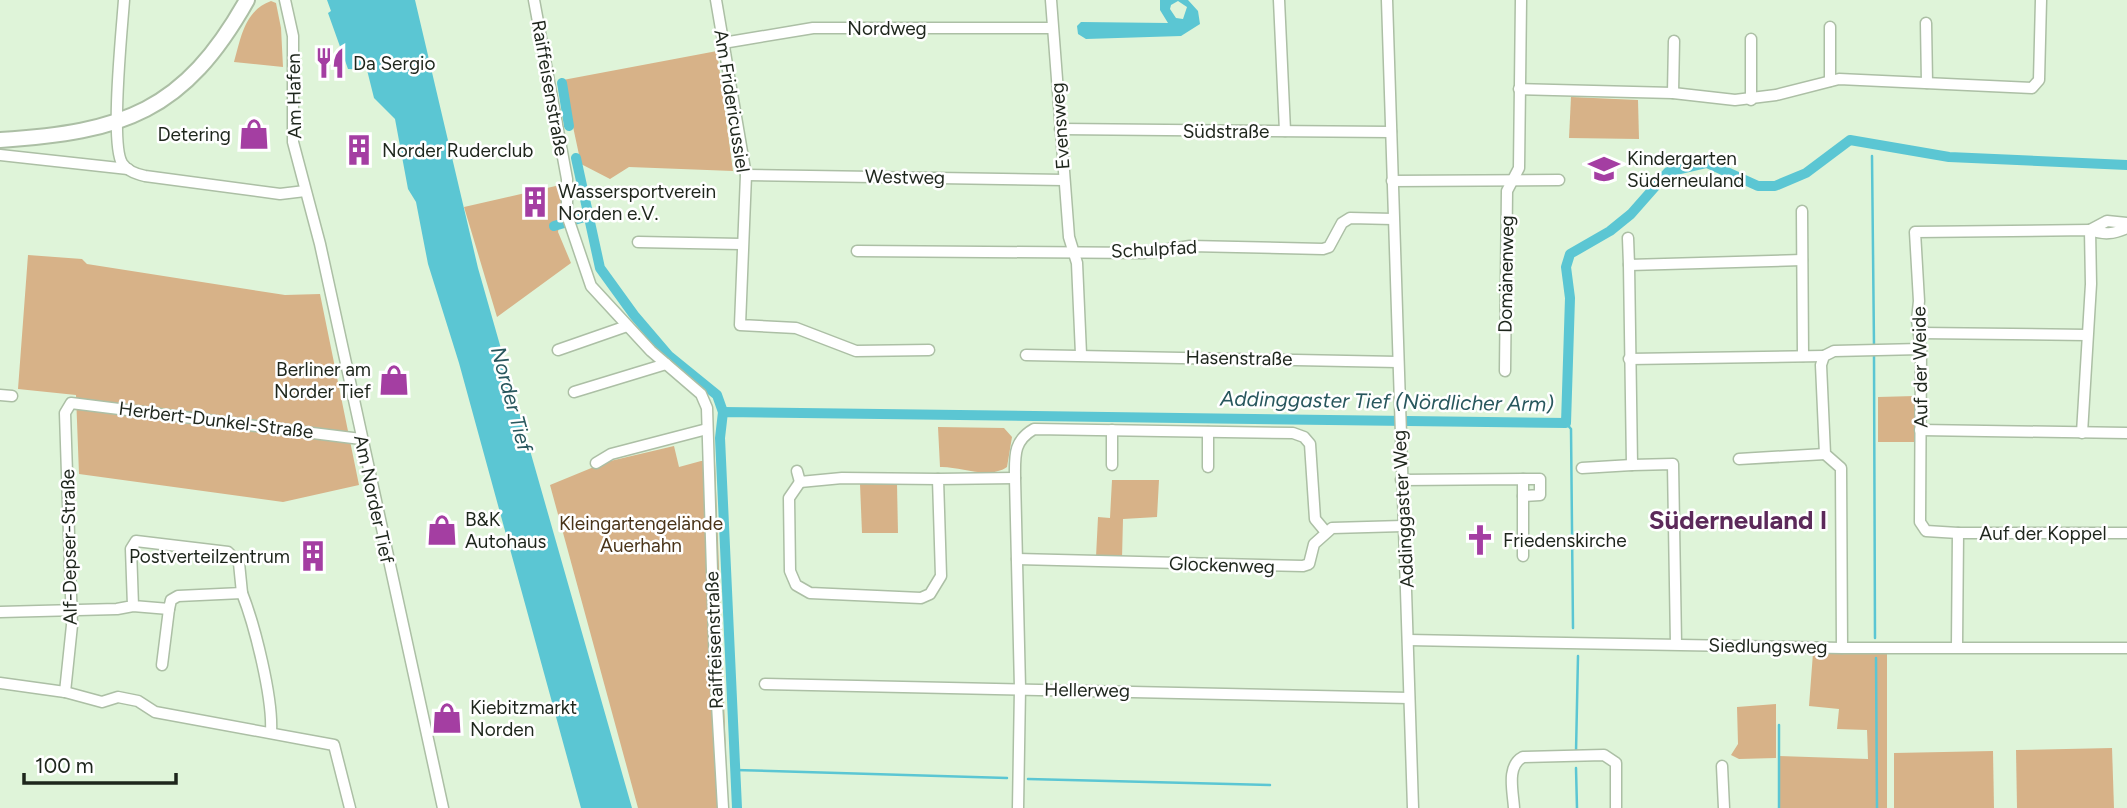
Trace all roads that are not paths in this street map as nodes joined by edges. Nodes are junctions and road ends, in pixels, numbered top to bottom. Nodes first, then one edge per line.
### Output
1 (124, 0) edge
2 (247, 0) edge
3 (285, 0) edge
4 (534, 0) edge
5 (716, 0) edge
6 (1051, 0) edge
7 (1279, 0) edge
8 (1387, 0) edge
9 (1521, 0) edge
10 (2041, 0) edge
11 (1926, 23) dead end
12 (1830, 27) dead end
13 (1052, 28) junction
14 (1751, 39) dead end
15 (1674, 41) dead end
16 (723, 43) junction
17 (1830, 81) junction
18 (1927, 83) junction
19 (1519, 89) junction
20 (1673, 93) junction
21 (1751, 100) junction
22 (116, 123) junction
23 (1060, 129) junction
24 (1285, 131) junction
25 (1391, 132) junction
26 (0, 140) edge
27 (0, 155) edge
28 (128, 169) junction
29 (746, 175) junction
30 (1064, 180) junction
31 (1514, 180) junction
32 (1559, 180) dead end
33 (1392, 181) junction
34 (305, 191) junction
35 (1802, 211) dead end
36 (1392, 219) junction
37 (2127, 223) edge
38 (2127, 228) edge
39 (2090, 230) junction
40 (1628, 238) dead end
41 (638, 242) dead end
42 (741, 244) junction
43 (857, 251) dead end
44 (1074, 252) junction
45 (1802, 260) junction
46 (1629, 265) junction
47 (627, 326) junction
48 (1920, 333) junction
49 (2087, 335) junction
50 (1921, 349) junction
51 (558, 350) dead end
52 (929, 350) dead end
53 (1081, 354) junction
54 (1026, 355) dead end
55 (1804, 356) junction
56 (1824, 356) junction
57 (1629, 359) junction
58 (1398, 362) junction
59 (666, 364) junction
60 (1505, 371) dead end
61 (574, 392) dead end
62 (0, 395) edge
63 (12, 396) dead end
64 (72, 403) joint
65 (707, 429) junction
66 (1112, 430) junction
67 (1920, 430) junction
68 (1208, 432) junction
69 (2082, 433) junction
70 (2127, 433) edge
71 (361, 439) junction
72 (1825, 454) junction
73 (1739, 459) dead end
74 (596, 463) dead end
75 (1112, 465) dead end
76 (1632, 465) junction
77 (1208, 467) dead end
78 (1582, 468) dead end
79 (1015, 478) junction
80 (938, 479) junction
81 (1523, 479) junction
82 (1401, 480) junction
83 (1523, 496) junction
84 (1403, 526) junction
85 (1325, 531) junction
86 (1958, 533) junction
87 (2127, 533) edge
88 (1523, 556) dead end
89 (1017, 559) junction
90 (242, 593) junction
91 (133, 606) junction
92 (169, 609) junction
93 (72, 610) junction
94 (0, 612) edge
95 (1408, 640) junction
96 (1676, 644) junction
97 (1957, 645) junction
98 (1842, 648) junction
99 (2127, 648) edge
100 (162, 665) dead end
101 (0, 683) edge
102 (765, 684) dead end
103 (1020, 688) junction
104 (65, 692) junction
105 (1409, 698) junction
106 (271, 732) junction
107 (1722, 766) dead end
108 (350, 808) edge
109 (443, 808) edge
110 (723, 808) edge
111 (1018, 808) edge
112 (1413, 808) edge
113 (1514, 808) edge
114 (1616, 808) edge
115 (1724, 808) edge

1 - 22 street
2 - 22 main road
3 - 34 street, Am Hafen
4 - 47 street, Raiffeisenstraße
5 - 16 street, Am Fridericussiel
6 - 13 street, Evensweg
7 - 24 street
8 - 25 street, Addinggaster Weg
9 - 19 street, Domänenweg
10 - 18 street
11 - 18 street
12 - 17 street
13 - 16 street, Nordweg
13 - 23 street, Evensweg
14 - 21 street
15 - 20 street
16 - 29 street, Am Fridericussiel
17 - 18 street
17 - 21 street
19 - 20 street
19 - 31 street, Domänenweg
20 - 21 street
22 - 26 main road
22 - 28 street
23 - 24 street, Südstraße
23 - 30 street, Evensweg
24 - 25 street, Südstraße
25 - 33 street, Addinggaster Weg
27 - 28 street
28 - 34 street
29 - 30 street, Westweg
29 - 42 street, Am Fridericussiel
30 - 44 street, Evensweg
31 - 32 street
31 - 33 street
31 - 60 street, Domänenweg
33 - 36 street, Addinggaster Weg
34 - 71 street, Am Norder Tief
35 - 45 street
36 - 44 street, Schulpfad
36 - 58 street, Addinggaster Weg
37 - 39 street, Auf der Weide
38 - 39 street, Auf der Weide
39 - 48 street, Auf der Weide
39 - 49 street
40 - 46 street
41 - 42 street
42 - 52 street, Am Fridericussiel
43 - 44 street, Schulpfad
44 - 53 street
45 - 46 street
45 - 55 street
46 - 57 street
47 - 51 street
47 - 59 street, Raiffeisenstraße
48 - 49 street
48 - 50 street, Auf der Weide
49 - 69 street
50 - 56 street
50 - 67 street, Auf der Weide
53 - 54 street, Hasenstraße
53 - 58 street, Hasenstraße
55 - 56 street
55 - 57 street
56 - 72 street
57 - 76 street
58 - 82 street, Addinggaster Weg
59 - 61 street
59 - 65 street, Raiffeisenstraße
62 - 63 street
64 - 71 street, Herbert-Dunkel-Straße
64 - 93 street, Alf-Depser-Straße
65 - 74 street
65 - 110 street, Raiffeisenstraße
66 - 68 street
66 - 75 street
66 - 79 street
67 - 69 street
67 - 86 street, Auf der Weide
68 - 77 street
68 - 85 street
69 - 70 street
71 - 109 street, Am Norder Tief
72 - 73 street
72 - 98 street
76 - 78 street
76 - 96 street
79 - 80 street
79 - 89 street
80 - 80 street
81 - 82 street
81 - 83 street
81 - 83 street
82 - 84 street, Addinggaster Weg
83 - 88 street
84 - 85 street
84 - 95 street, Addinggaster Weg
85 - 89 street, Glockenweg
86 - 87 street, Auf der Koppel
86 - 97 street
89 - 103 street
90 - 91 street
90 - 92 street
90 - 106 street
91 - 92 street
91 - 93 street
92 - 100 street
93 - 94 street
93 - 104 street, Alf-Depser-Straße
95 - 96 street, Siedlungsweg
95 - 105 street, Addinggaster Weg
96 - 98 street, Siedlungsweg
97 - 98 street, Siedlungsweg
97 - 99 street, Siedlungsweg
101 - 104 street
102 - 103 street, Hellerweg
103 - 105 street, Hellerweg
103 - 111 street
104 - 106 street
105 - 112 street, Addinggaster Weg
106 - 108 street
107 - 115 street
113 - 114 street

